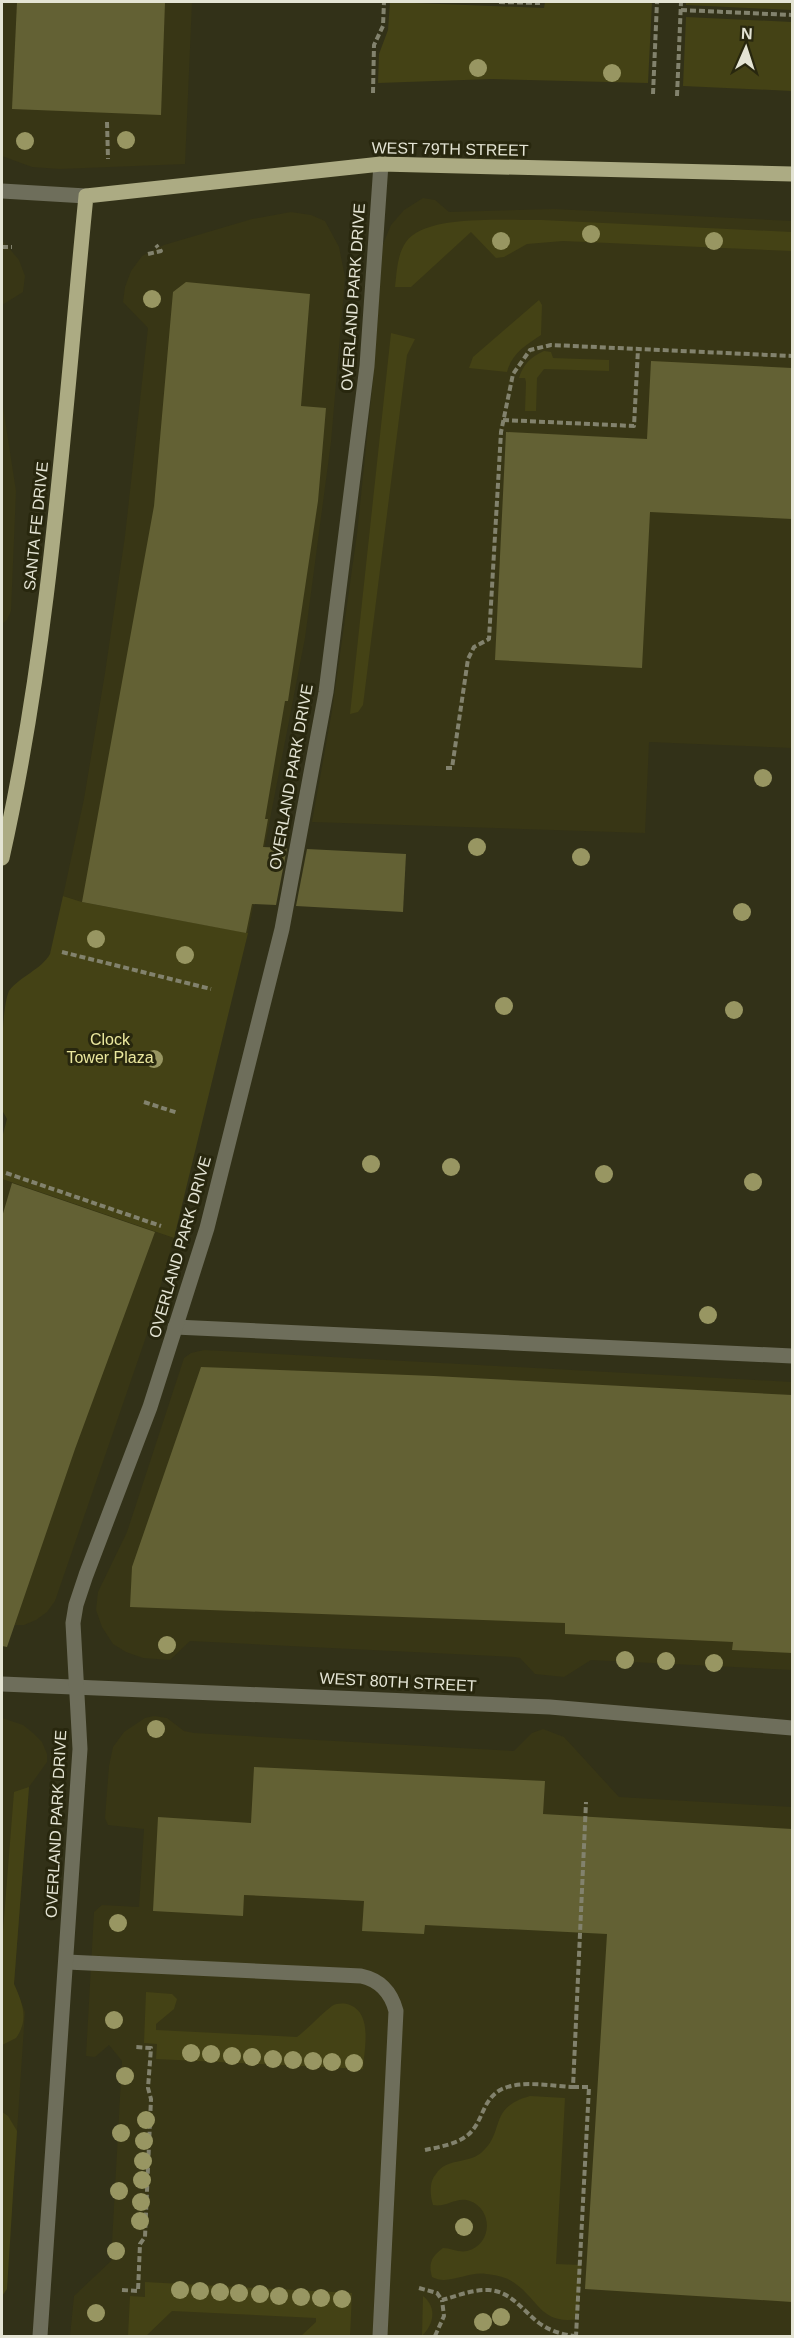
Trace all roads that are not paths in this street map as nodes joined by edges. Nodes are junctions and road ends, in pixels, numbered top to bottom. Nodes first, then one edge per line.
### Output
1 (381, 164) junction
2 (792, 174) edge
3 (2, 191) edge
4 (86, 196) junction
5 (2, 858) edge
6 (176, 1327) junction
7 (792, 1356) edge
8 (2, 1684) edge
9 (77, 1686) junction
10 (792, 1728) edge
11 (67, 1962) junction
12 (40, 2337) edge
13 (380, 2337) edge

1 - 2 main road, WEST 79TH STREET
1 - 4 main road, WEST 79TH STREET
1 - 6 street, OVERLAND PARK DRIVE
3 - 4 street, WEST 79TH STREET
4 - 5 main road, SANTA FE DRIVE
6 - 7 street
6 - 9 street, OVERLAND PARK DRIVE
8 - 9 street, WEST 80TH STREET
9 - 10 street, WEST 80TH STREET
9 - 11 street, OVERLAND PARK DRIVE
11 - 12 street, OVERLAND PARK DRIVE
11 - 13 street

